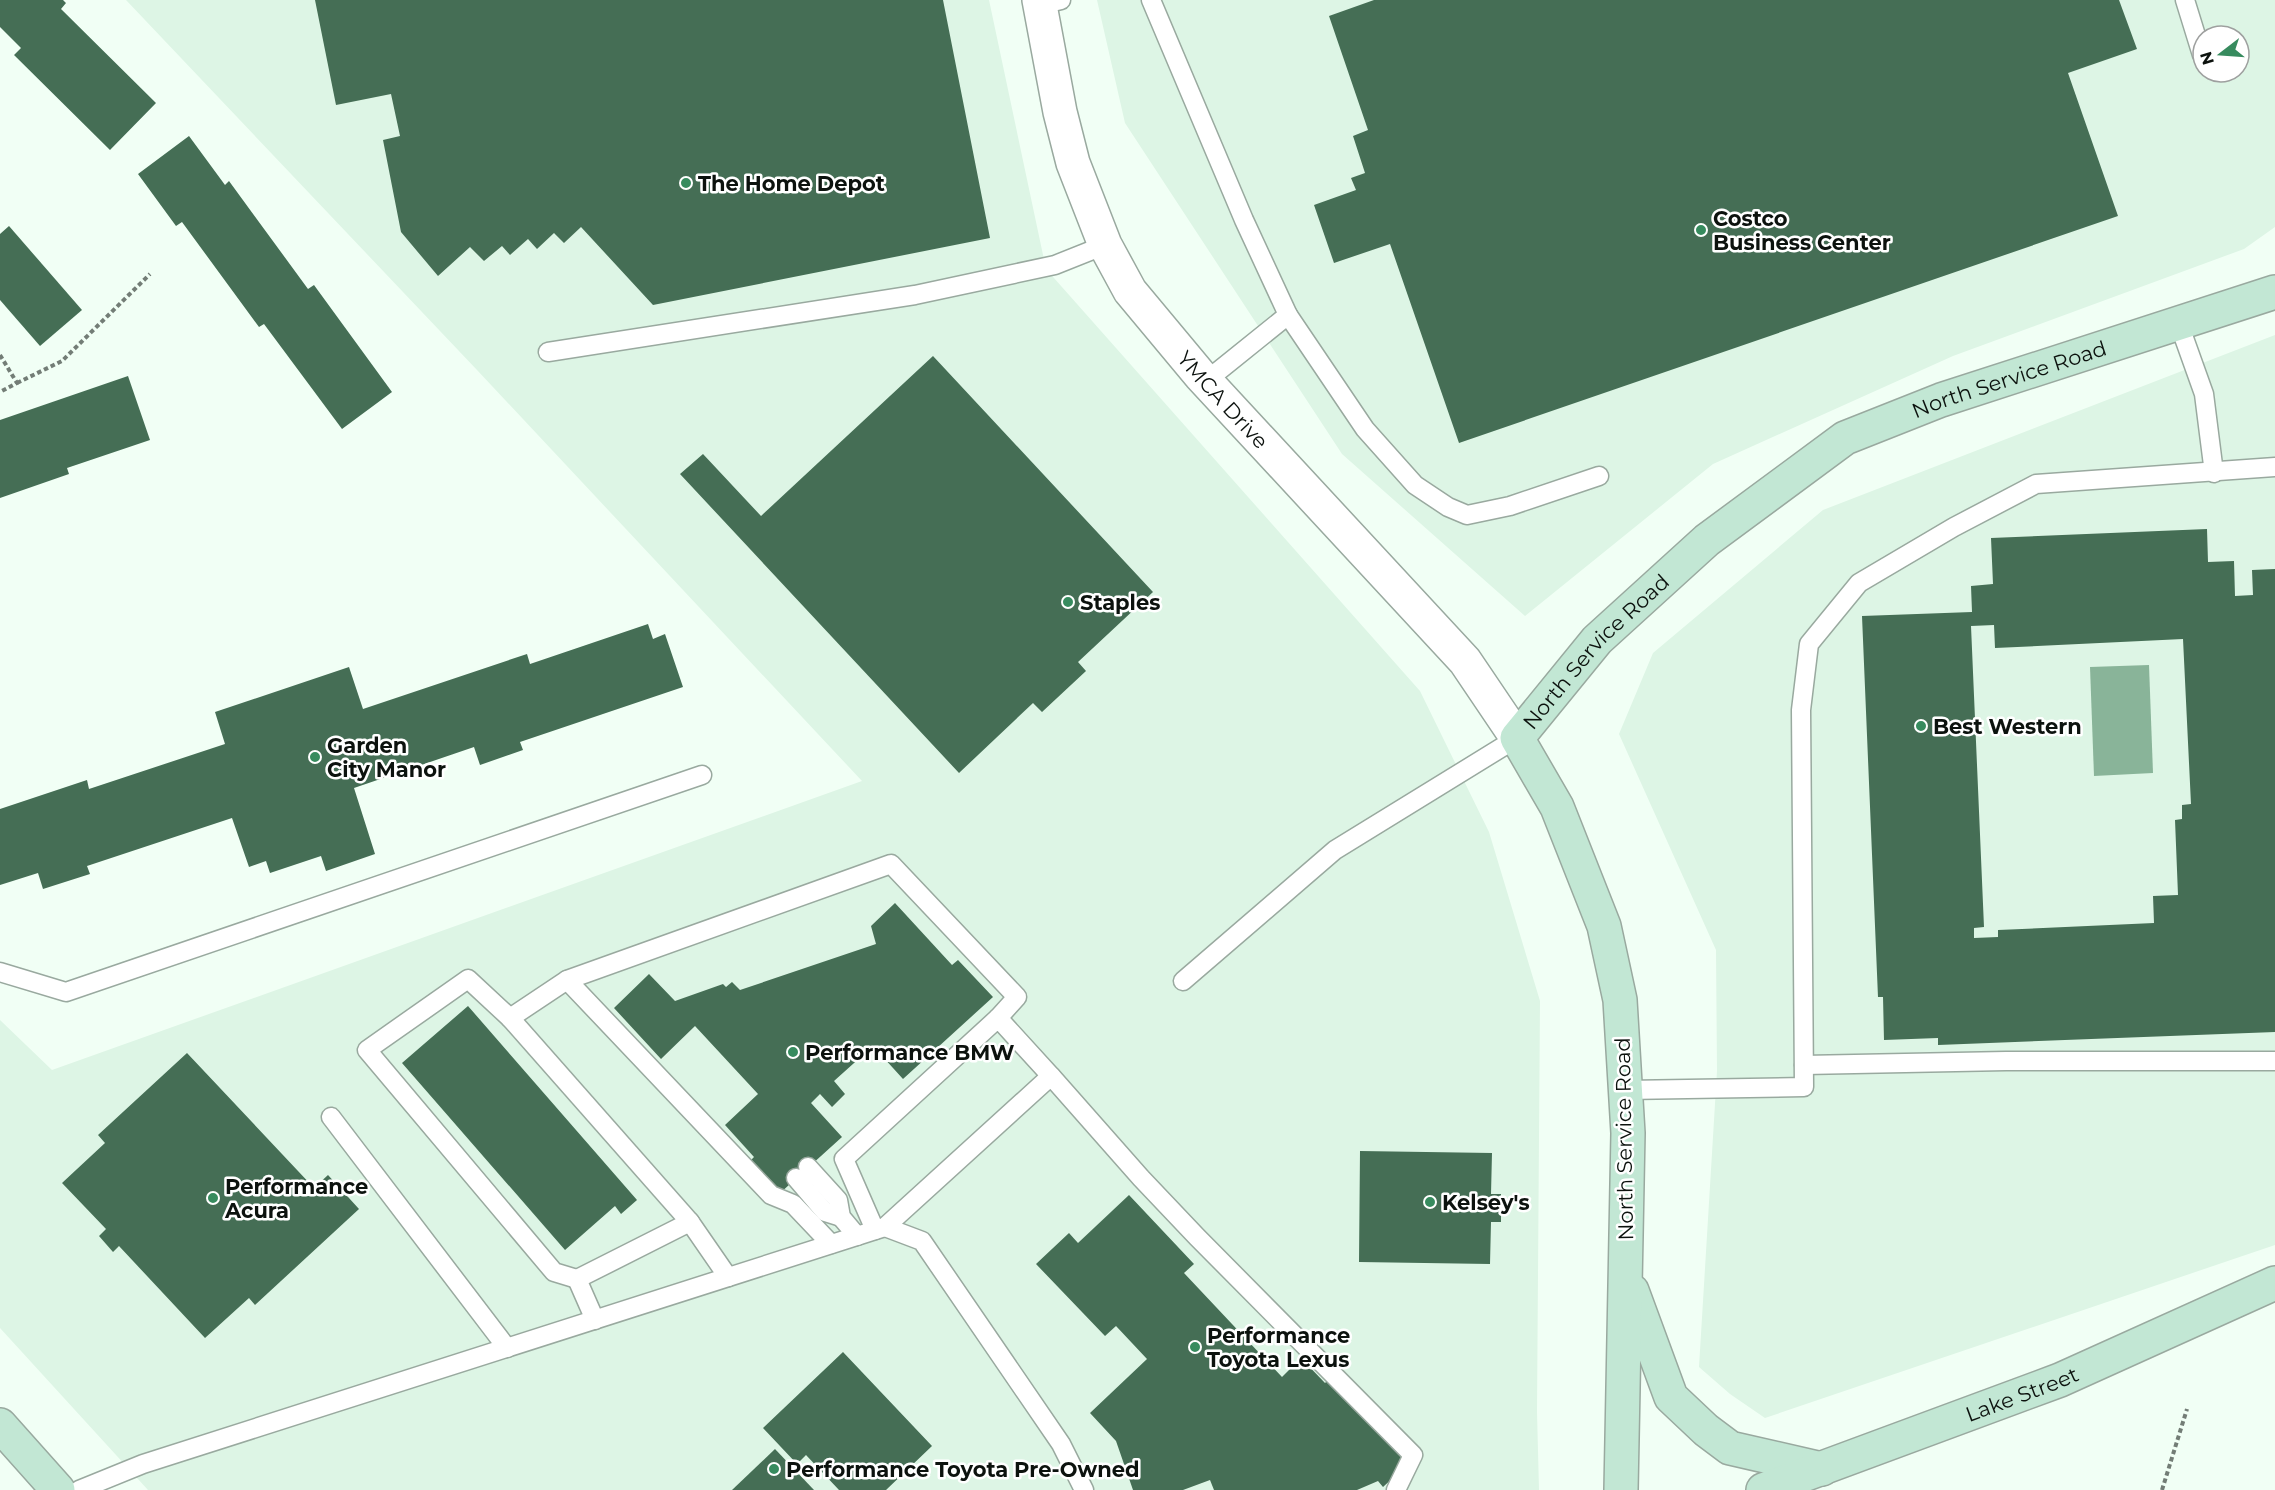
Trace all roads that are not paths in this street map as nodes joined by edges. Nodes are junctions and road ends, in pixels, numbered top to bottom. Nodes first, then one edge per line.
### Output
1 (1151, 0) edge
2 (2185, 0) edge
3 (1047, 2) edge
4 (2192, 24) edge
5 (1105, 245) junction
6 (2275, 292) edge
7 (1288, 315) junction
8 (2179, 324) junction
9 (548, 352) dead end
10 (1206, 381) junction
11 (2275, 467) edge
12 (2214, 473) junction
13 (1599, 476) dead end
14 (1517, 738) junction
15 (702, 775) dead end
16 (0, 972) edge
17 (567, 980) junction
18 (1183, 981) dead end
19 (510, 1018) junction
20 (998, 1018) junction
21 (2275, 1061) edge
22 (1804, 1065) junction
23 (1051, 1076) junction
24 (1626, 1090) junction
25 (331, 1117) dead end
26 (802, 1173) dead end
27 (690, 1222) junction
28 (880, 1228) junction
29 (857, 1236) junction
30 (831, 1244) junction
31 (1625, 1272) junction
32 (728, 1278) junction
33 (578, 1279) junction
34 (2275, 1283) edge
35 (595, 1320) junction
36 (507, 1348) junction
37 (0, 1425) edge
38 (1822, 1469) junction
39 (58, 1490) edge
40 (79, 1490) edge
41 (1084, 1490) edge
42 (1396, 1490) edge
43 (1620, 1490) edge
44 (1763, 1490) edge

1 - 7 lane
2 - 4 lane
3 - 5 street, YMCA Drive
5 - 9 lane
5 - 10 street, YMCA Drive
6 - 8 street, North Service Road
7 - 10 lane
7 - 13 lane
8 - 12 lane
8 - 14 street, North Service Road
10 - 14 street, YMCA Drive
11 - 12 lane
12 - 22 lane
14 - 18 lane
14 - 24 street, North Service Road
15 - 16 lane
17 - 19 lane
17 - 20 lane
17 - 30 lane
19 - 27 lane
19 - 33 lane
20 - 23 lane
20 - 28 lane
21 - 22 lane
22 - 24 lane
23 - 28 lane
23 - 42 lane
24 - 31 street, North Service Road
25 - 36 lane
26 - 29 lane
27 - 32 lane
27 - 33 lane
28 - 29 lane
28 - 41 lane
29 - 30 lane
30 - 32 lane
31 - 38 street
31 - 43 street, North Service Road
32 - 35 lane
33 - 35 lane
34 - 38 street, Lake Street
35 - 36 lane
36 - 40 lane
37 - 39 street
38 - 44 street, Lake Street

